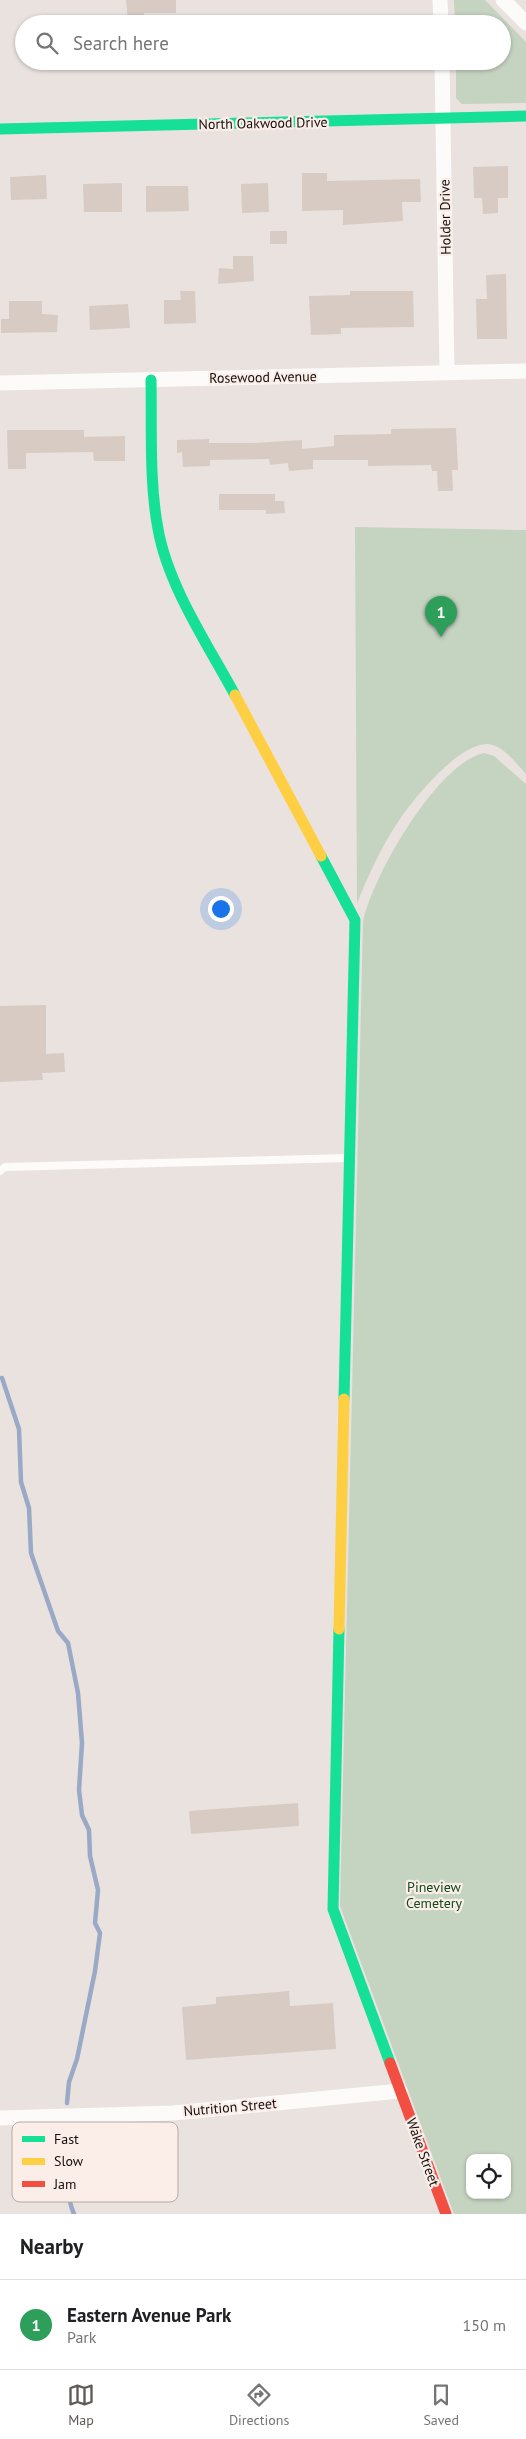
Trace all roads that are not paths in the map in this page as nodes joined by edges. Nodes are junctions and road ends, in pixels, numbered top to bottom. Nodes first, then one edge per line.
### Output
1 (440, 0) edge
2 (503, 0) edge
3 (440, 15) edge
4 (526, 23) edge
5 (442, 70) edge
6 (526, 116) edge
7 (443, 119) junction
8 (0, 129) edge
9 (526, 370) edge
10 (447, 372) junction
11 (151, 380) junction
12 (0, 383) edge
13 (350, 1158) junction
14 (0, 1171) edge
15 (400, 2091) junction
16 (0, 2118) edge
17 (446, 2214) edge

1 - 3 street
2 - 4 street
5 - 7 street, Holder Drive
6 - 7 street, North Oakwood Drive
7 - 8 street, North Oakwood Drive
7 - 10 street, Holder Drive
9 - 10 street, Rosewood Avenue
10 - 11 street, Rosewood Avenue
11 - 12 street, Rosewood Avenue
11 - 13 street, Wake Street
13 - 14 lane
13 - 15 street, Wake Street
15 - 16 street, Nutrition Street
15 - 17 street, Wake Street

